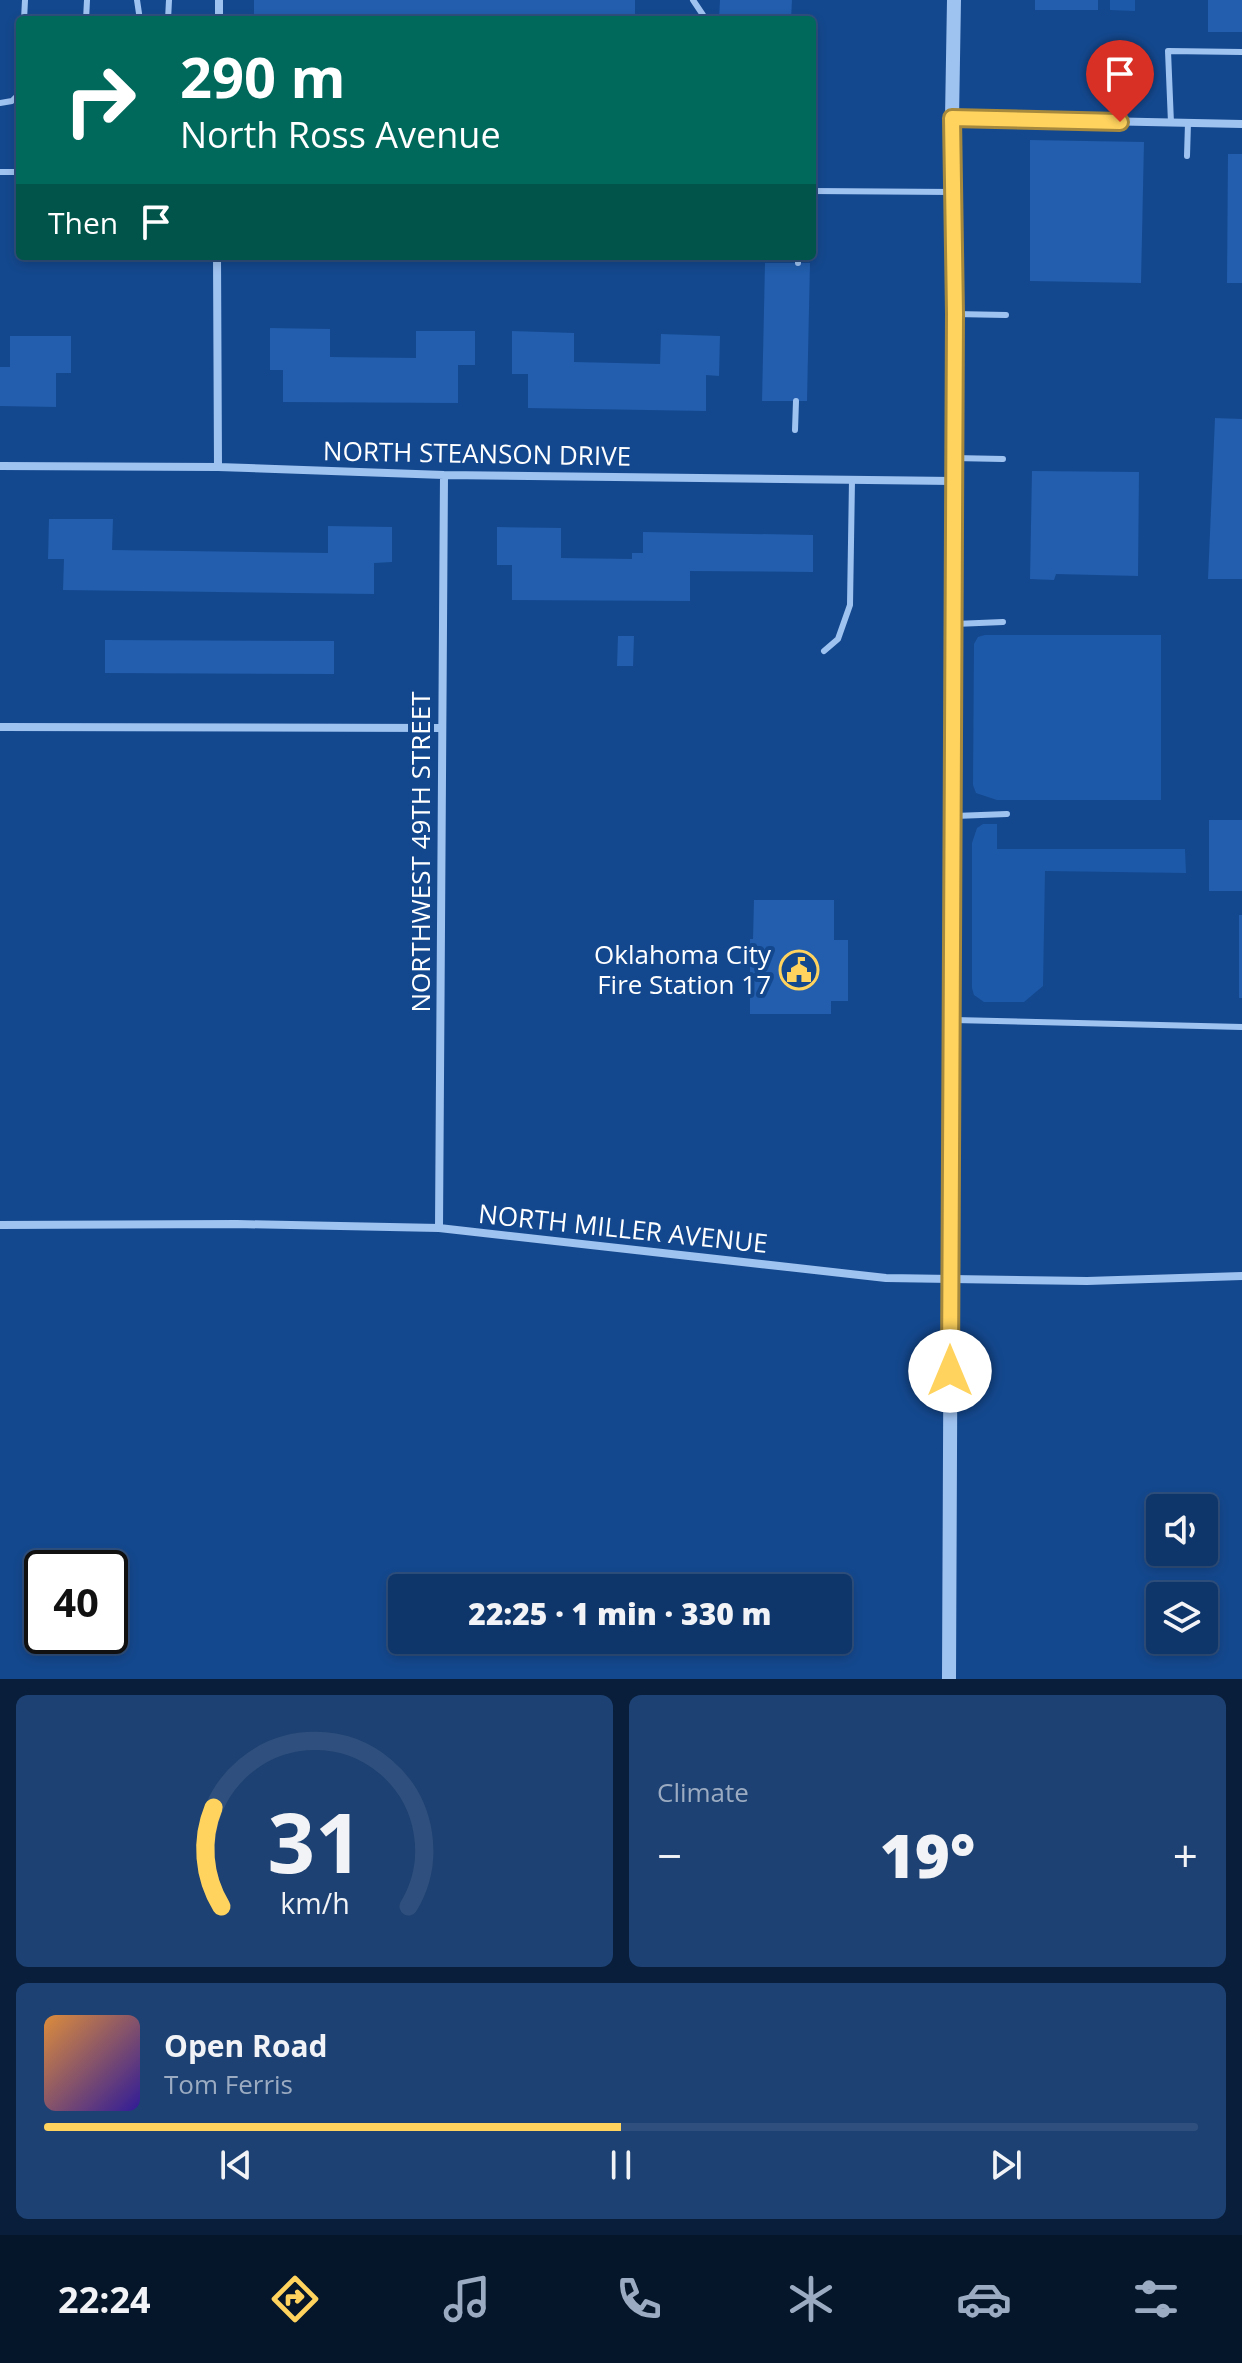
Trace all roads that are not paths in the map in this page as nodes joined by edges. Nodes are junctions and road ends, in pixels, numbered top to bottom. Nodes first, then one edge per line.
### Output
1 (954, 0) edge
2 (1242, 52) edge
3 (952, 118) junction
4 (1171, 123) junction
5 (1188, 123) junction
6 (1242, 124) edge
7 (1187, 156) dead end
8 (816, 191) edge
9 (953, 192) junction
10 (217, 260) edge
11 (955, 314) junction
12 (1006, 315) dead end
13 (796, 401) dead end
14 (795, 430) dead end
15 (953, 458) junction
16 (1003, 459) dead end
17 (0, 466) edge
18 (218, 467) junction
19 (444, 475) junction
20 (852, 480) junction
21 (953, 481) junction
22 (1003, 622) dead end
23 (953, 624) junction
24 (824, 651) dead end
25 (0, 727) edge
26 (442, 728) junction
27 (1007, 814) dead end
28 (952, 816) junction
29 (951, 1020) junction
30 (1242, 1027) edge
31 (0, 1225) edge
32 (439, 1228) junction
33 (1242, 1276) edge
34 (950, 1279) junction
35 (949, 1679) edge

1 - 3 street
2 - 4 lane
3 - 4 street
3 - 9 street
4 - 5 street
5 - 6 street
5 - 7 lane
8 - 9 lane
9 - 11 street
10 - 18 street
11 - 12 lane
11 - 15 street
13 - 14 lane
15 - 16 lane
15 - 21 street
17 - 18 street, NORTH STEANSON DRIVE
18 - 19 street, NORTH STEANSON DRIVE
19 - 20 street, NORTH STEANSON DRIVE
19 - 26 street, NORTHWEST 49TH STREET
20 - 21 street, NORTH STEANSON DRIVE
20 - 24 lane
21 - 23 street
22 - 23 lane
23 - 28 street
25 - 26 street
26 - 32 street, NORTHWEST 49TH STREET
27 - 28 lane
28 - 29 street
29 - 30 lane
29 - 34 street
31 - 32 street, NORTH MILLER AVENUE
32 - 34 street, NORTH MILLER AVENUE
33 - 34 street, NORTH MILLER AVENUE
34 - 35 street

